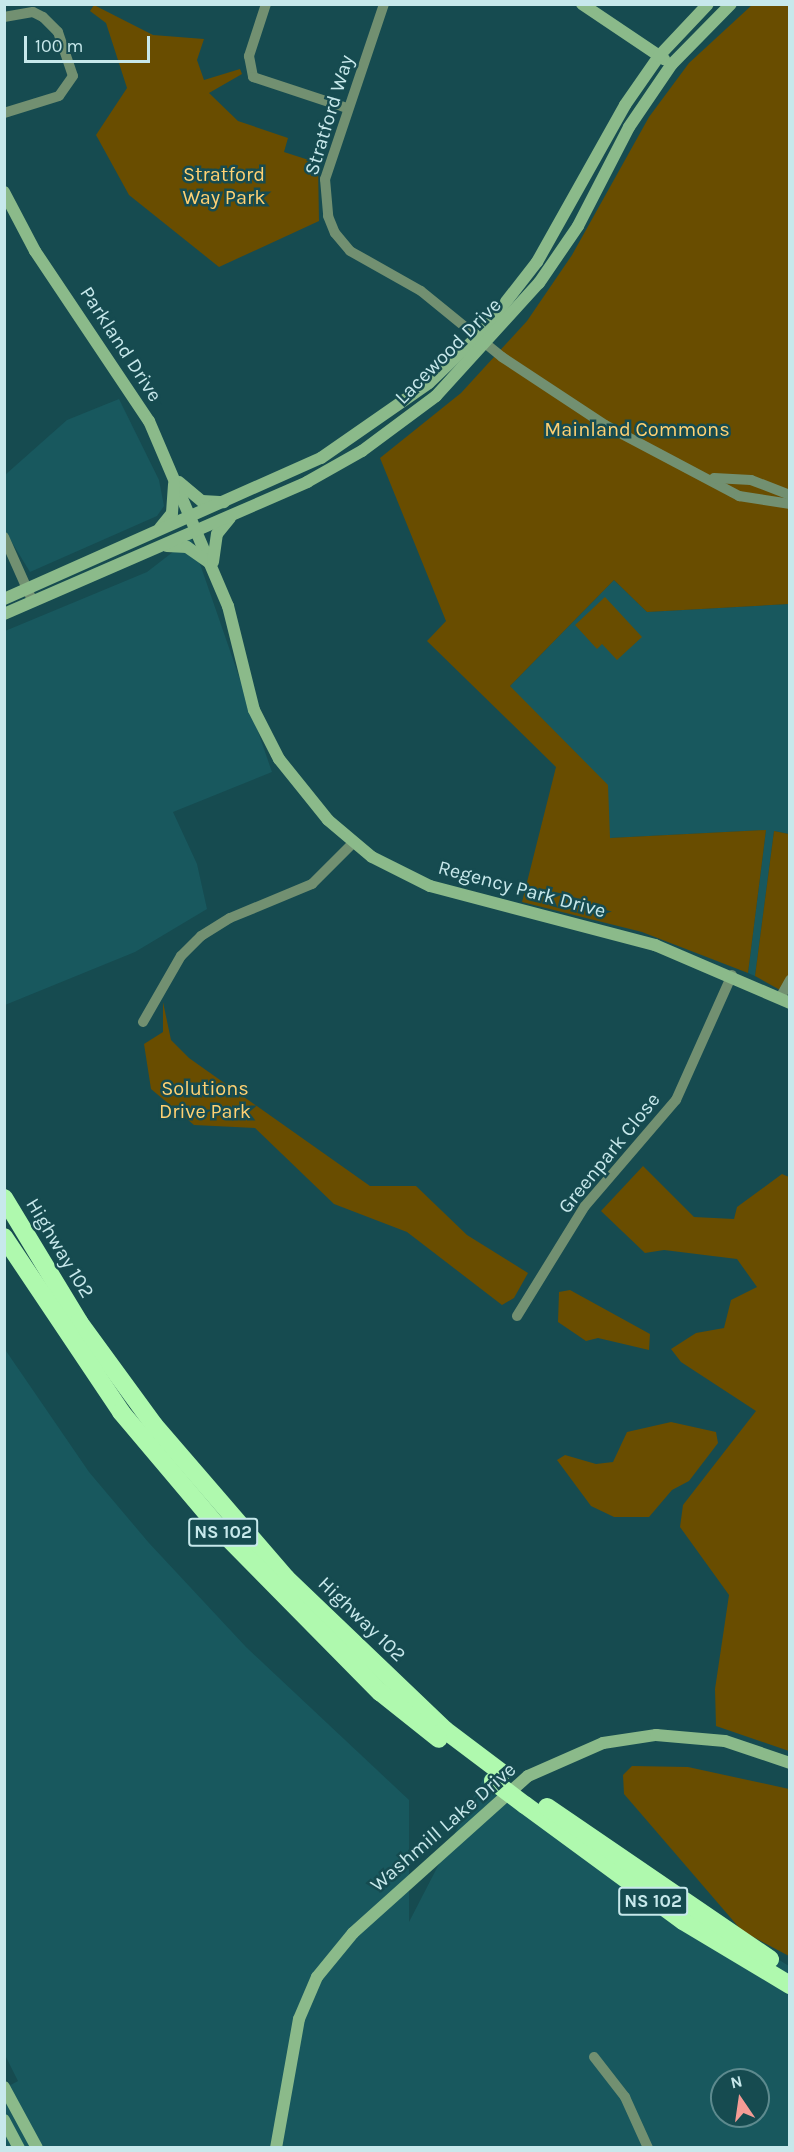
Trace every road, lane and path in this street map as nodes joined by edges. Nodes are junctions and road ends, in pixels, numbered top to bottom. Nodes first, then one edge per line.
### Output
1 (266, 4) edge
2 (384, 4) edge
3 (582, 4) edge
4 (708, 4) edge
5 (731, 4) edge
6 (4, 17) edge
7 (659, 56) junction
8 (672, 64) junction
9 (347, 108) junction
10 (4, 113) edge
11 (4, 192) edge
12 (482, 341) junction
13 (174, 477) junction
14 (714, 478) junction
15 (789, 495) edge
16 (236, 499) junction
17 (789, 504) edge
18 (234, 515) junction
19 (195, 524) junction
20 (154, 534) junction
21 (4, 537) edge
22 (156, 547) junction
23 (213, 566) junction
24 (28, 589) junction
25 (4, 599) edge
26 (33, 602) junction
27 (4, 614) edge
28 (354, 843) junction
29 (732, 975) junction
30 (789, 981) edge
31 (787, 1000) edge
32 (143, 1022) dead end
33 (4, 1192) edge
34 (4, 1198) edge
35 (4, 1237) edge
36 (4, 1253) edge
37 (517, 1316) dead end
38 (79, 1322) junction
39 (121, 1412) junction
40 (789, 1763) edge
41 (497, 1777) junction
42 (529, 1801) junction
43 (789, 1970) edge
44 (789, 1985) edge
45 (594, 2057) dead end
46 (4, 2087) edge
47 (4, 2120) edge
48 (19, 2148) edge
49 (37, 2148) edge
50 (276, 2148) edge
51 (648, 2148) edge

1 - 9 street
2 - 9 street, Stratford Way
3 - 7 main road
4 - 7 main road, Lacewood Drive
5 - 8 main road, Lacewood Drive
6 - 10 street
7 - 8 main road
7 - 12 main road, Lacewood Drive
8 - 12 main road, Lacewood Drive
9 - 12 street, Stratford Way
11 - 13 main road, Parkland Drive
12 - 14 street, Stratford Way
12 - 16 main road, Lacewood Drive
12 - 18 main road, Lacewood Drive
13 - 16 main road
13 - 19 main road, Parkland Drive
13 - 20 main road
14 - 15 street
14 - 17 street
16 - 19 main road, Lacewood Drive
18 - 19 main road, Lacewood Drive
18 - 23 main road
19 - 20 main road, Lacewood Drive
19 - 22 main road, Lacewood Drive
19 - 23 main road, Regency Park Drive
20 - 24 main road, Lacewood Drive
21 - 24 street
22 - 23 main road
22 - 26 main road, Lacewood Drive
23 - 28 main road, Regency Park Drive
24 - 25 main road, Lacewood Drive
24 - 26 street
26 - 27 main road, Lacewood Drive
28 - 29 main road, Regency Park Drive
28 - 32 street
29 - 31 main road, Regency Park Drive
29 - 37 street, Greenpark Close
30 - 31 street
33 - 38 highway
34 - 38 highway, Highway 102 / NS 102
35 - 39 highway, Highway 102 / NS 102
36 - 39 highway
38 - 41 highway, Highway 102 / NS 102
39 - 41 highway, Highway 102 / NS 102
40 - 50 main road, Washmill Lake Drive
41 - 42 highway, Highway 102 / NS 102
42 - 43 highway, Highway 102 / NS 102
42 - 44 highway, Highway 102 / NS 102
45 - 51 street
46 - 49 main road
47 - 48 main road

